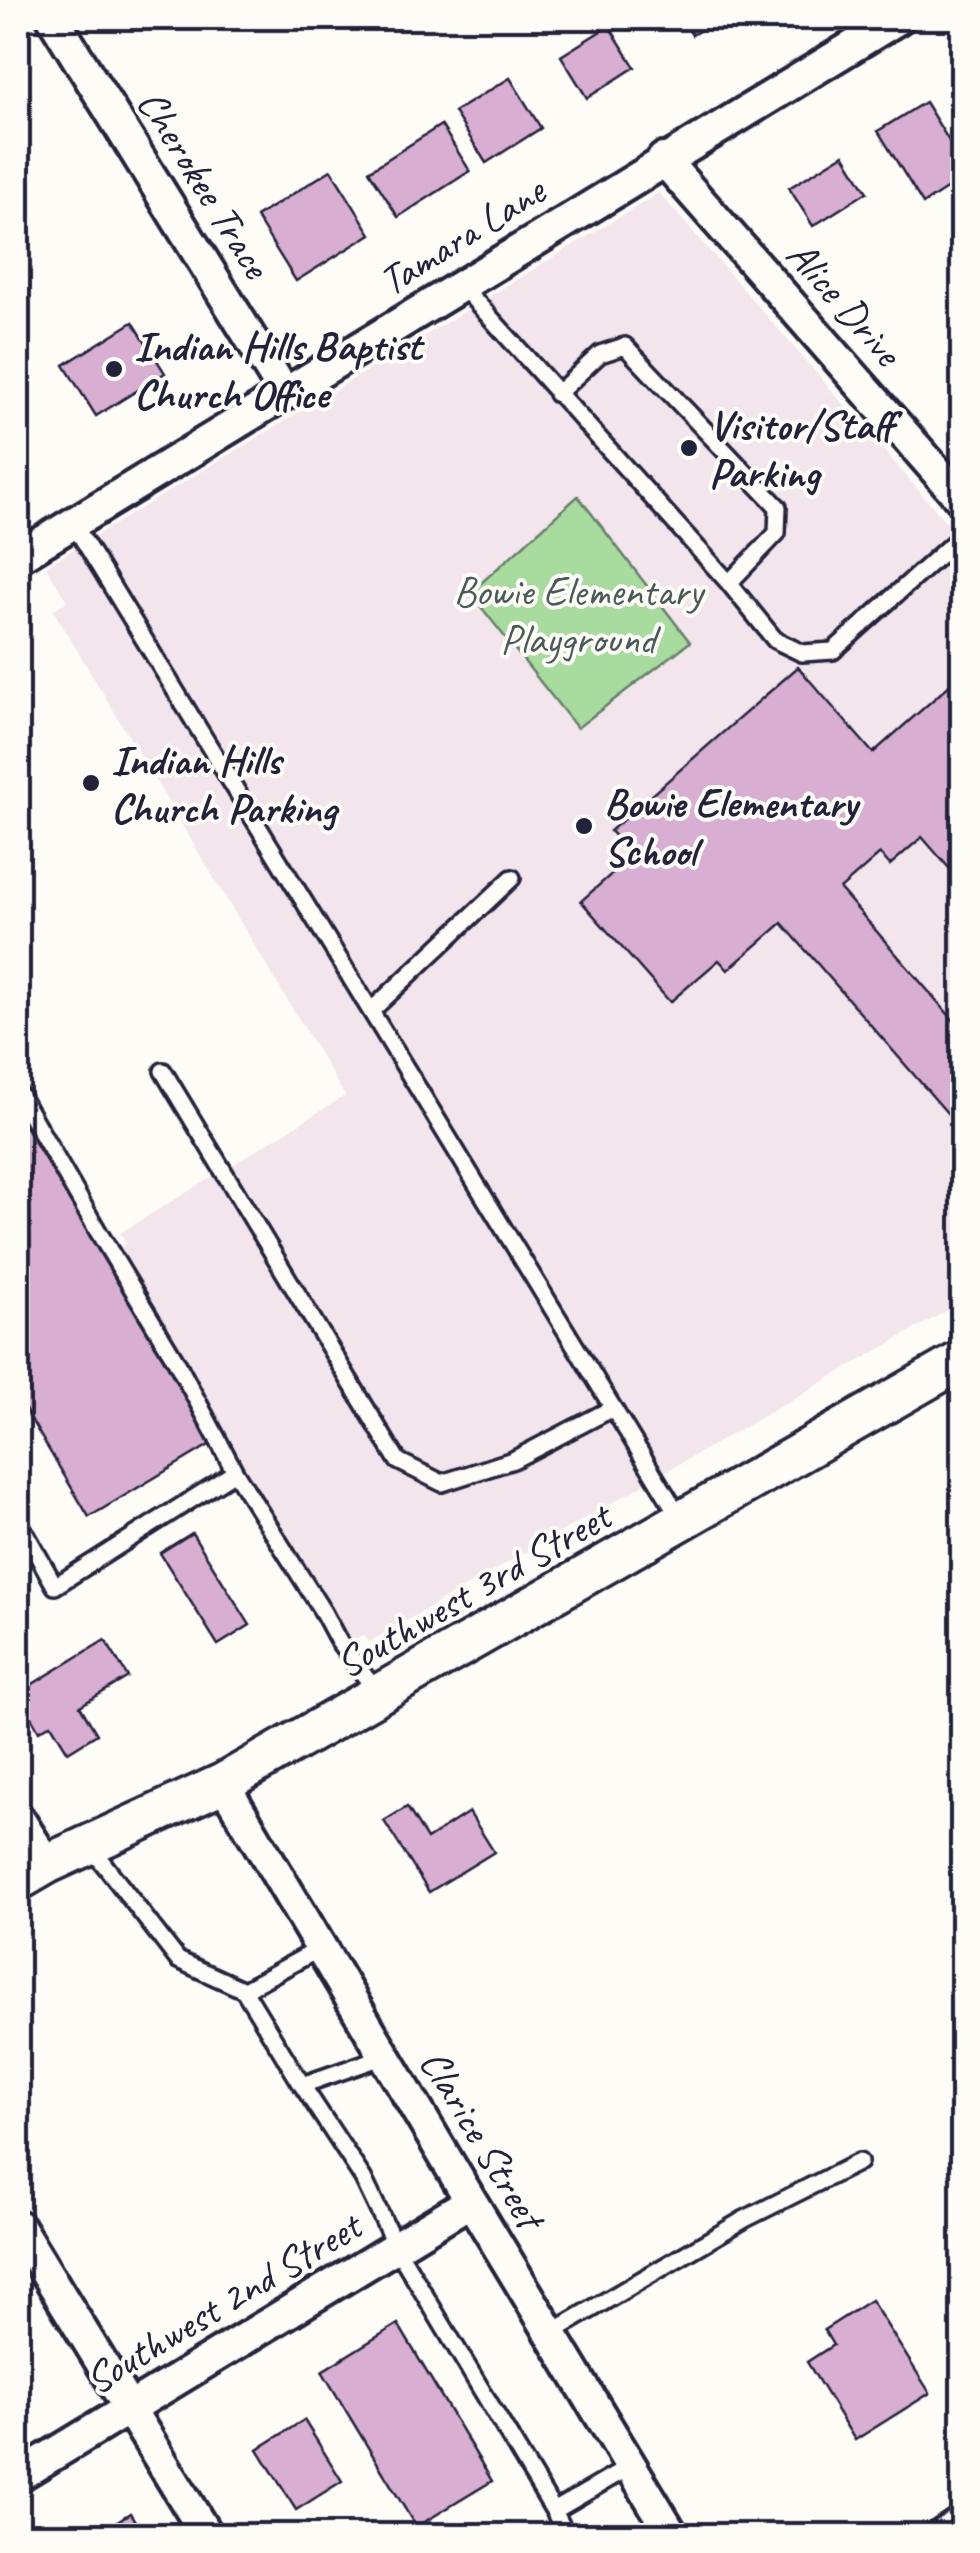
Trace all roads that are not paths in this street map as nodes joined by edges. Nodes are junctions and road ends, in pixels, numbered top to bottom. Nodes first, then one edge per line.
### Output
1 (53, 18) edge
2 (898, 18) edge
3 (664, 160) junction
4 (461, 284) junction
5 (285, 394) junction
6 (557, 394) junction
7 (962, 500) edge
8 (72, 523) junction
9 (962, 536) edge
10 (18, 556) edge
11 (729, 583) junction
12 (512, 878) dead end
13 (370, 1010) junction
14 (164, 1072) dead end
15 (18, 1092) edge
16 (962, 1360) edge
17 (613, 1408) junction
18 (236, 1472) junction
19 (682, 1521) junction
20 (18, 1522) edge
21 (378, 1694) junction
22 (223, 1783) junction
23 (18, 1818) edge
24 (89, 1846) junction
25 (32, 1873) edge
26 (321, 1948) junction
27 (244, 1990) junction
28 (385, 2056) junction
29 (302, 2085) junction
30 (859, 2162) dead end
31 (471, 2201) junction
32 (18, 2226) edge
33 (396, 2246) junction
34 (550, 2334) junction
35 (129, 2408) junction
36 (631, 2466) junction
37 (18, 2476) edge
38 (554, 2511) junction
39 (962, 2522) edge
40 (207, 2536) edge
41 (567, 2536) edge
42 (673, 2536) edge
43 (941, 2536) edge

1 - 5 street, Cherokee Trace
2 - 3 street, Tamara Lane
3 - 4 street, Tamara Lane
3 - 7 street, Alice Drive
4 - 5 street, Tamara Lane
4 - 6 lane
5 - 8 street, Tamara Lane
6 - 11 lane
6 - 11 lane
8 - 10 street, Tamara Lane
8 - 13 lane
9 - 11 lane
12 - 13 lane
13 - 17 lane
14 - 17 lane
15 - 18 lane
16 - 19 street, Southwest 3rd Street
17 - 19 lane
18 - 20 lane
18 - 21 lane
19 - 21 street, Southwest 3rd Street
21 - 22 street, Southwest 3rd Street
22 - 24 street, Southwest 3rd Street
22 - 26 street, Clarice Street
23 - 25 street
24 - 25 street, Southwest 3rd Street
24 - 27 lane
26 - 27 lane
26 - 28 street, Clarice Street
27 - 29 lane
28 - 29 lane
28 - 31 street, Clarice Street
29 - 33 lane
30 - 34 lane
31 - 33 street, Southwest 2nd Street
31 - 34 street, Clarice Street
32 - 35 street
33 - 35 street, Southwest 2nd Street
33 - 38 lane
34 - 36 street, Clarice Street
35 - 37 street, Southwest 2nd Street
35 - 40 street
36 - 38 lane
36 - 42 street, Clarice Street
38 - 41 lane
39 - 43 street

